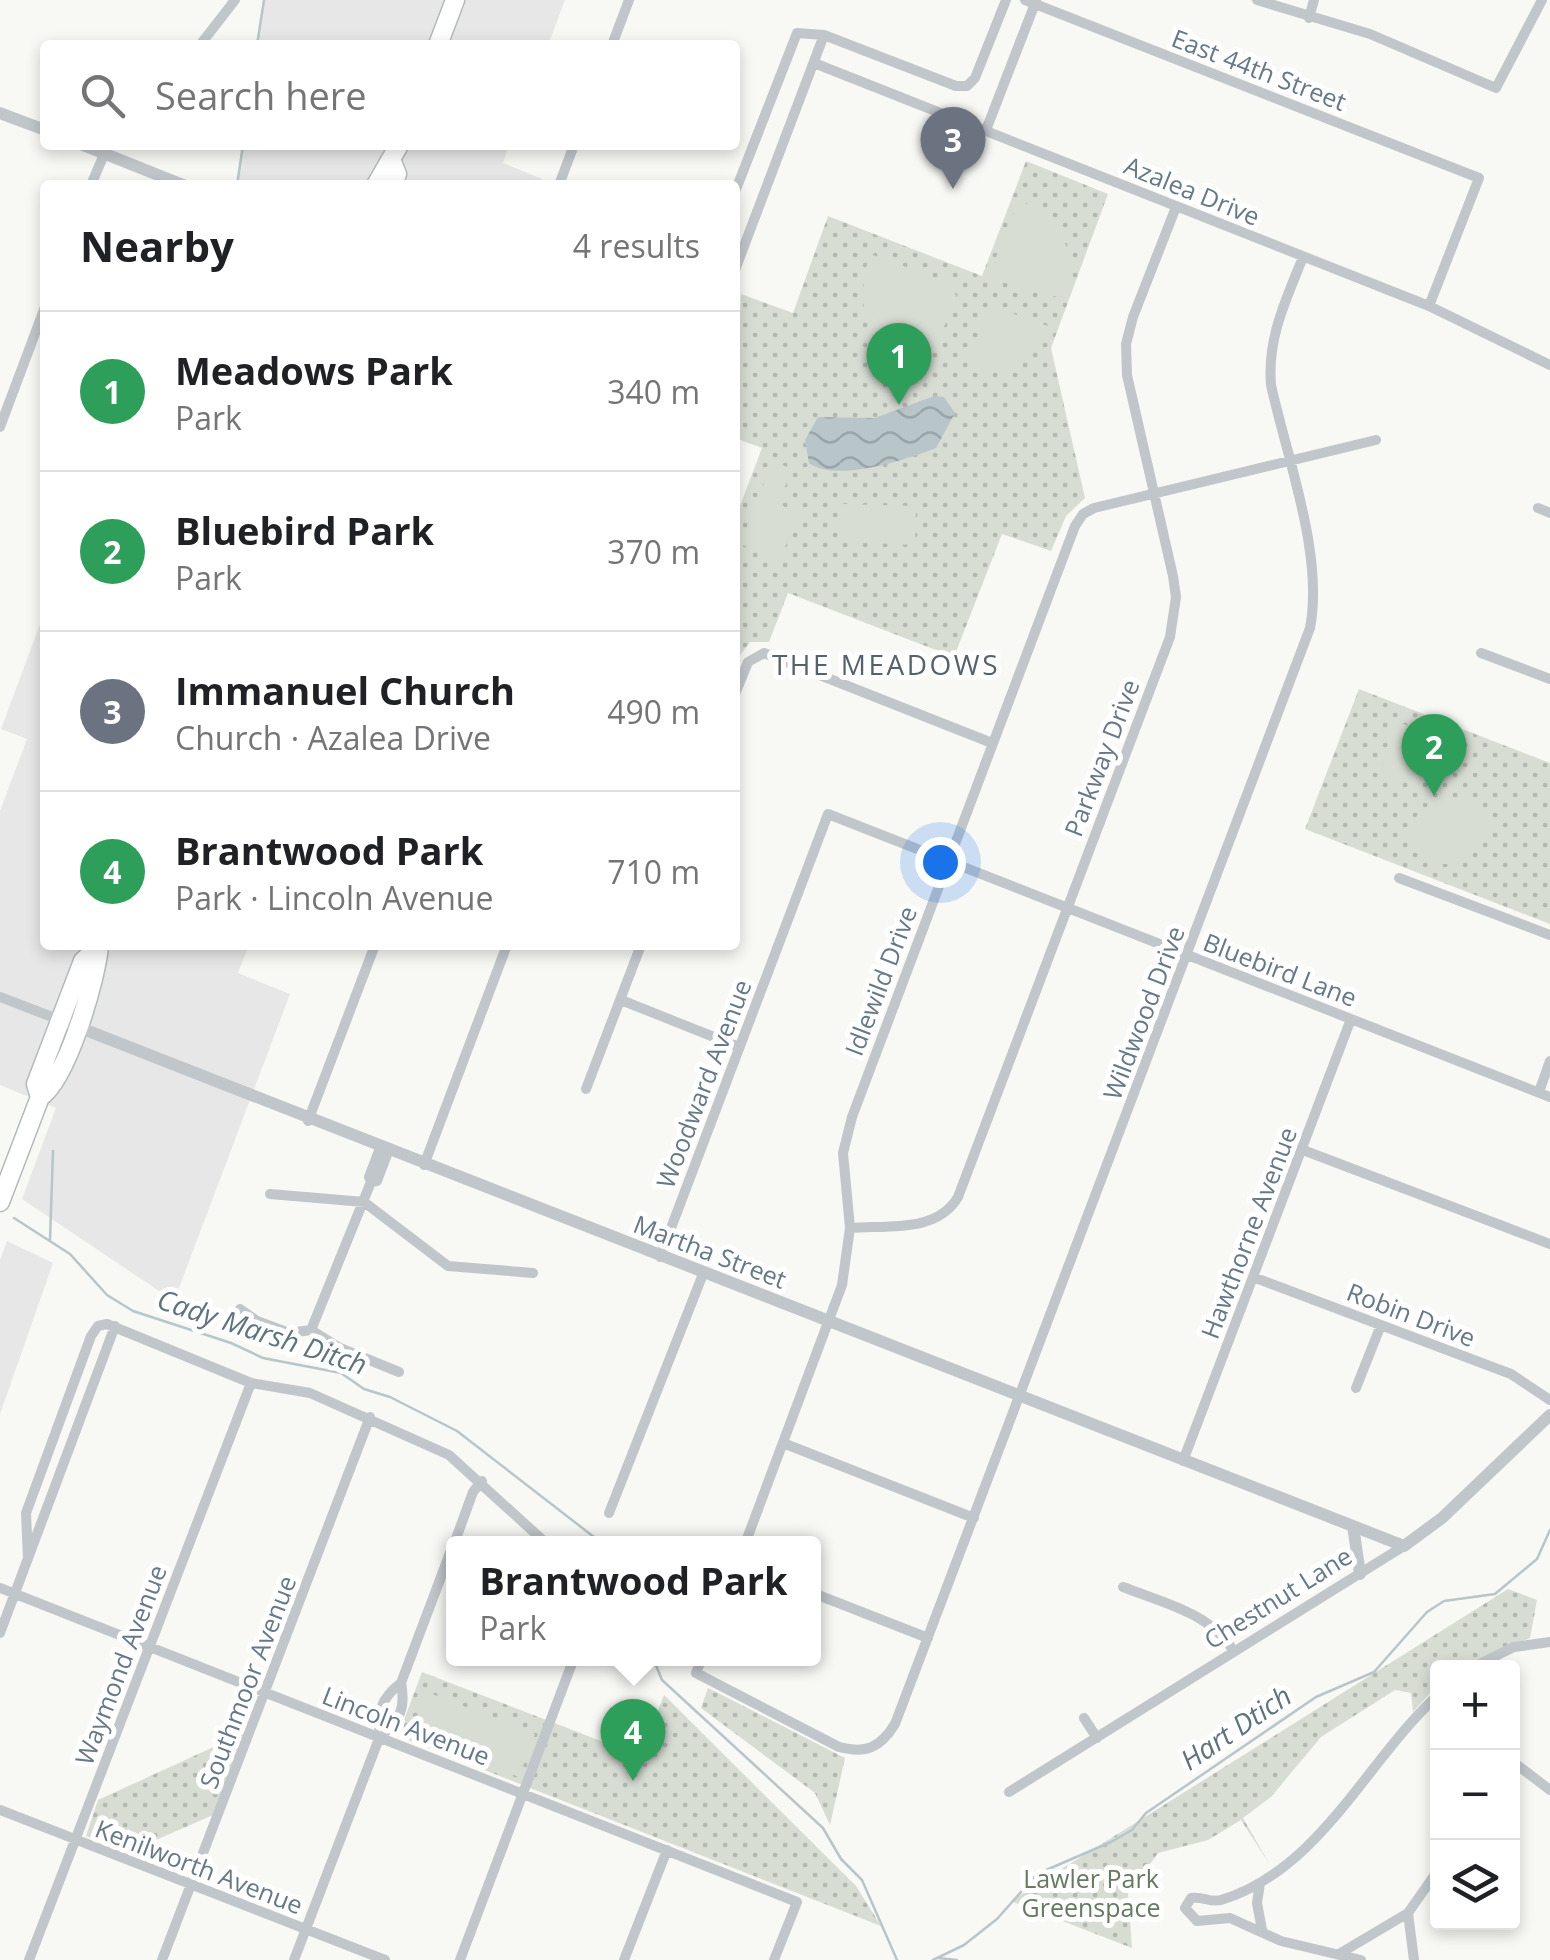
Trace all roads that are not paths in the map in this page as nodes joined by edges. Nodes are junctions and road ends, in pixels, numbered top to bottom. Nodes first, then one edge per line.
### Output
1 (236, 0) edge
2 (456, 0) edge
3 (629, 0) edge
4 (1006, 0) edge
5 (1257, 0) edge
6 (1314, 0) edge
7 (1542, 0) edge
8 (1032, 1) edge
9 (1310, 18) junction
10 (824, 35) junction
11 (204, 40) edge
12 (440, 40) edge
13 (614, 40) edge
14 (814, 63) junction
15 (0, 113) edge
16 (40, 128) edge
17 (986, 130) junction
18 (105, 150) edge
19 (107, 150) edge
20 (572, 150) edge
21 (396, 153) edge
22 (93, 180) edge
23 (172, 180) edge
24 (378, 180) edge
25 (394, 180) edge
26 (561, 180) edge
27 (740, 180) edge
28 (1176, 207) junction
29 (740, 257) edge
30 (1303, 257) junction
31 (1429, 306) junction
32 (40, 320) edge
33 (1550, 365) edge
34 (0, 427) edge
35 (1376, 440) dead end
36 (1288, 461) junction
37 (1154, 493) junction
38 (1481, 653) dead end
39 (1550, 679) edge
40 (740, 684) edge
41 (992, 743) junction
42 (828, 814) joint
43 (948, 861) junction
44 (1399, 878) dead end
45 (1067, 908) junction
46 (1550, 935) edge
47 (94, 950) edge
48 (373, 950) edge
49 (505, 950) edge
50 (640, 950) edge
51 (1187, 955) junction
52 (0, 997) edge
53 (621, 1000) junction
54 (1350, 1019) junction
55 (68, 1025) junction
56 (739, 1047) junction
57 (1550, 1061) edge
58 (586, 1089) dead end
59 (1544, 1094) edge
60 (308, 1121) junction
61 (384, 1150) junction
62 (1303, 1150) junction
63 (424, 1165) junction
64 (270, 1194) dead end
65 (0, 1202) edge
66 (364, 1202) junction
67 (850, 1228) junction
68 (1550, 1244) edge
69 (660, 1256) junction
70 (533, 1273) dead end
71 (702, 1274) junction
72 (1253, 1277) junction
73 (240, 1309) dead end
74 (830, 1322) junction
75 (1381, 1324) junction
76 (115, 1326) junction
77 (311, 1330) junction
78 (400, 1372) dead end
79 (251, 1383) junction
80 (1356, 1388) dead end
81 (1020, 1397) junction
82 (1550, 1400) edge
83 (1550, 1416) edge
84 (370, 1417) junction
85 (783, 1443) junction
86 (1184, 1462) junction
87 (482, 1481) junction
88 (609, 1513) dead end
89 (974, 1518) junction
90 (1353, 1526) junction
91 (456, 1536) edge
92 (539, 1536) edge
93 (748, 1536) edge
94 (1404, 1546) junction
95 (28, 1560) junction
96 (446, 1563) edge
97 (1360, 1574) junction
98 (1123, 1587) dead end
99 (0, 1588) edge
100 (15, 1594) junction
101 (821, 1596) edge
102 (0, 1632) edge
103 (928, 1638) junction
104 (1550, 1642) edge
105 (150, 1647) junction
106 (1234, 1652) junction
107 (1488, 1660) edge
108 (571, 1666) edge
109 (699, 1666) edge
110 (401, 1683) junction
111 (267, 1692) junction
112 (1430, 1704) edge
113 (1084, 1718) dead end
114 (380, 1736) junction
115 (1097, 1738) junction
116 (1520, 1772) edge
117 (1550, 1790) edge
118 (1010, 1792) dead end
119 (524, 1793) junction
120 (0, 1810) edge
121 (75, 1840) junction
122 (667, 1850) junction
123 (1430, 1881) edge
124 (1260, 1883) junction
125 (191, 1885) junction
126 (1408, 1913) junction
127 (306, 1930) junction
128 (1262, 1930) junction
129 (1339, 1954) junction
130 (29, 1960) edge
131 (162, 1960) edge
132 (294, 1960) edge
133 (385, 1960) edge
134 (460, 1960) edge
135 (624, 1960) edge
136 (774, 1960) edge
137 (1361, 1960) edge
138 (1414, 1960) edge

1 - 11 street
2 - 12 highway
3 - 13 street
4 - 10 street
5 - 9 street
6 - 9 street
7 - 9 street
8 - 17 street
8 - 31 street, East 44th Street
10 - 14 street
10 - 27 street
14 - 17 street, Azalea Drive
14 - 29 street
15 - 16 street
17 - 28 street, Azalea Drive
18 - 22 street
19 - 23 street
20 - 26 street
21 - 24 highway
21 - 25 highway
28 - 30 street, Azalea Drive
28 - 37 street, Parkway Drive
30 - 31 street, Azalea Drive
30 - 36 street, Wildwood Drive
31 - 33 street, Azalea Drive
32 - 34 street
35 - 36 street
36 - 37 street
36 - 51 street, Wildwood Drive
37 - 41 street, Idlewild Drive
37 - 45 street, Parkway Drive
38 - 39 street
40 - 41 street
41 - 43 street, Idlewild Drive
42 - 43 street, Bluebird Lane
42 - 56 street, Woodward Avenue
43 - 45 street, Bluebird Lane
43 - 67 street, Idlewild Drive
44 - 46 street
45 - 51 street, Bluebird Lane
45 - 67 street, Parkway Drive
47 - 55 highway
48 - 60 street
49 - 63 street
50 - 53 street
51 - 54 street, Bluebird Lane
51 - 81 street, Wildwood Drive
52 - 55 street, Martha Street
53 - 56 street
53 - 58 street
54 - 59 street, Bluebird Lane
54 - 62 street, Hawthorne Avenue
55 - 60 street, Martha Street
55 - 65 highway
56 - 69 street, Woodward Avenue
57 - 59 street
60 - 61 street, Martha Street
61 - 63 street, Martha Street
61 - 66 street
62 - 68 street
62 - 72 street, Hawthorne Avenue
63 - 69 street, Martha Street
64 - 66 street
66 - 70 street
66 - 77 street
67 - 74 street, Idlewild Drive
69 - 71 street, Martha Street
71 - 74 street, Martha Street
71 - 88 street
72 - 75 street, Robin Drive
72 - 86 street, Hawthorne Avenue
73 - 77 street
74 - 81 street, Martha Street
74 - 85 street, Idlewild Drive
75 - 80 street
75 - 82 street, Robin Drive
76 - 79 street
76 - 95 street
76 - 95 street
77 - 78 street
79 - 84 street
79 - 105 street, Waymond Avenue
81 - 86 street, Martha Street
81 - 89 street, Wildwood Drive
83 - 94 street, Chestnut Lane
84 - 87 street
84 - 111 street, Southmoor Avenue
85 - 89 street
85 - 93 street, Idlewild Drive
86 - 90 street, Martha Street
87 - 91 street
87 - 92 street
89 - 103 street, Wildwood Drive
90 - 94 street, Martha Street
90 - 97 street
94 - 97 street, Chestnut Lane
95 - 100 street
96 - 110 street
97 - 106 street, Chestnut Lane
98 - 106 street
99 - 100 street, Lincoln Avenue
100 - 102 street
100 - 105 street, Lincoln Avenue
101 - 103 street
103 - 109 street, Wildwood Drive
104 - 107 street
105 - 111 street, Lincoln Avenue
105 - 121 street, Waymond Avenue
106 - 115 street, Chestnut Lane
108 - 119 street
110 - 114 street
110 - 114 street
111 - 114 street, Lincoln Avenue
111 - 125 street, Southmoor Avenue
112 - 124 street
113 - 115 street
114 - 119 street, Lincoln Avenue
114 - 127 street
115 - 118 street, Chestnut Lane
116 - 117 street
119 - 122 street, Lincoln Avenue
119 - 134 street
120 - 121 street, Kenilworth Avenue
121 - 125 street, Kenilworth Avenue
121 - 130 street, Waymond Avenue
122 - 135 street
122 - 136 street, Lincoln Avenue
123 - 126 street
124 - 128 street
124 - 128 street
125 - 127 street, Kenilworth Avenue
125 - 131 street, Southmoor Avenue
126 - 129 street
126 - 138 street
127 - 132 street
127 - 133 street, Kenilworth Avenue
128 - 129 street
129 - 137 street

